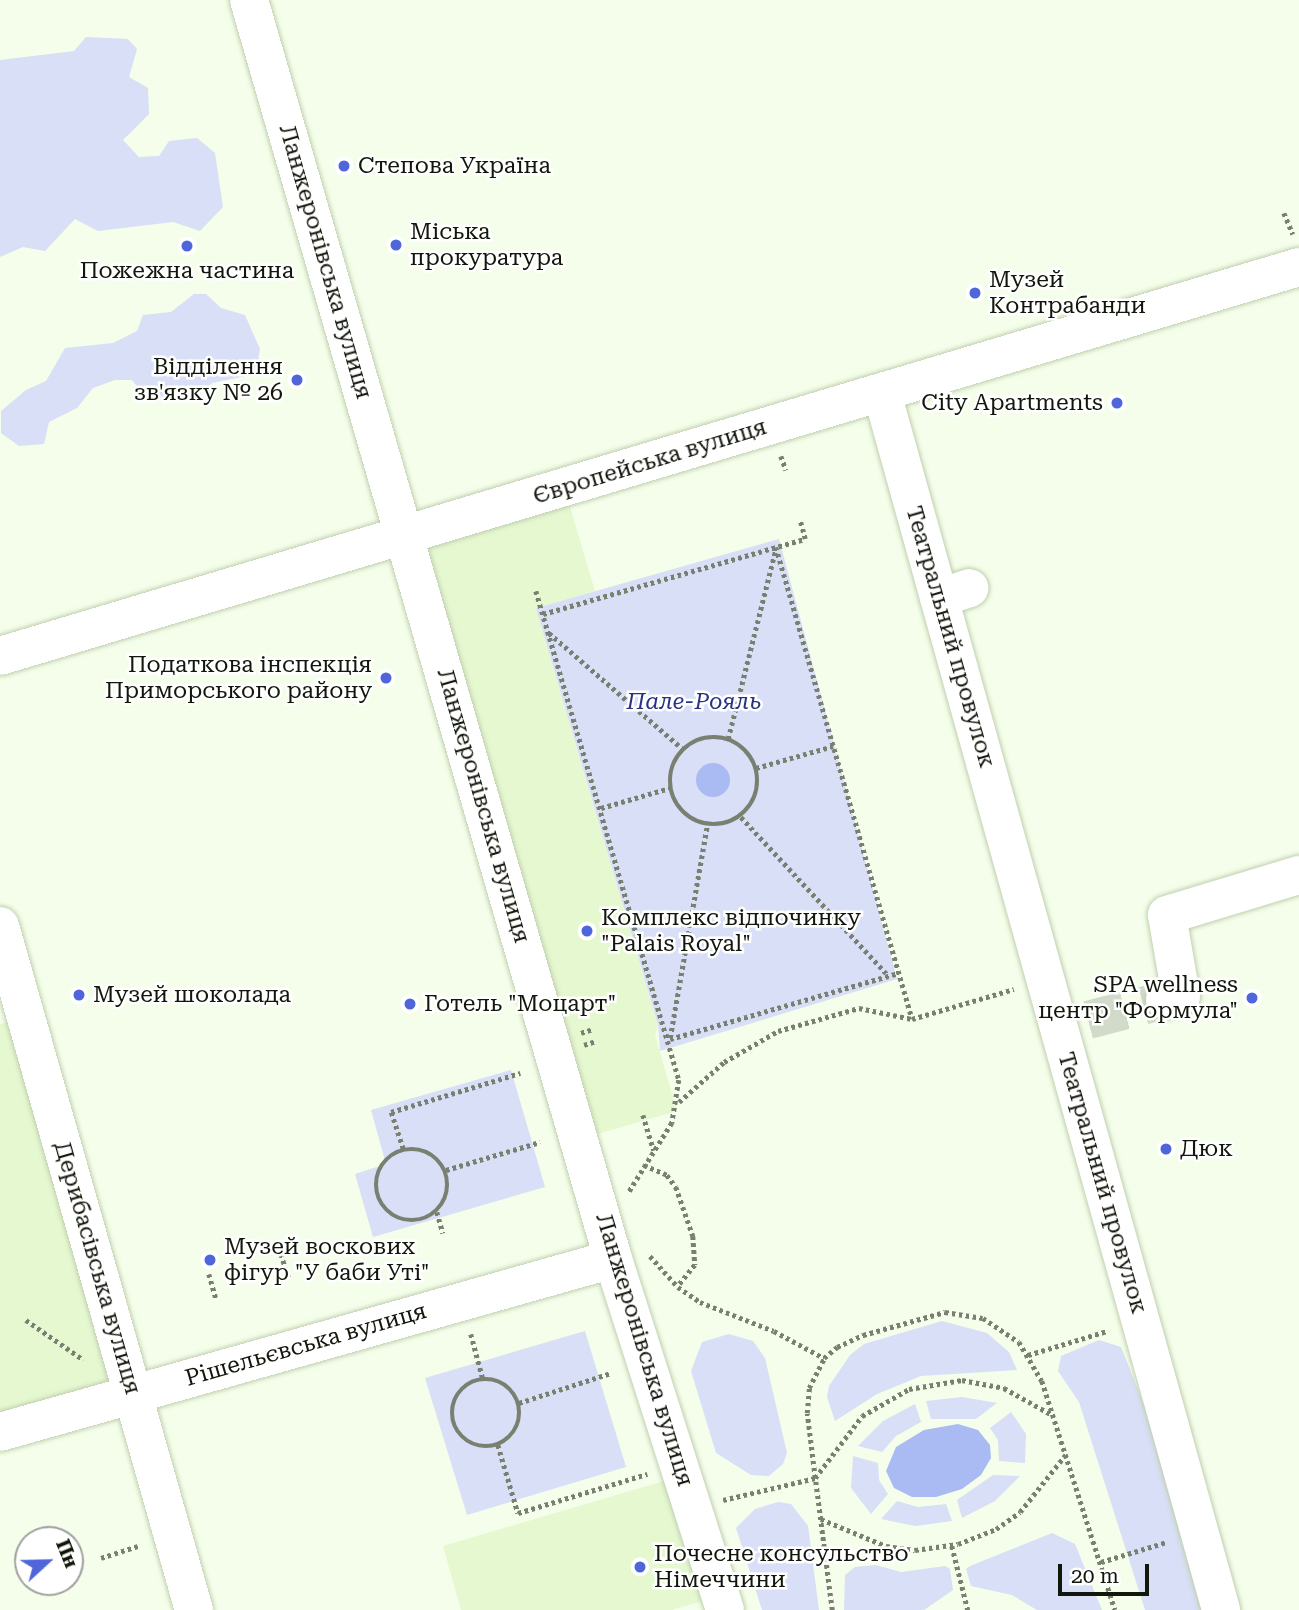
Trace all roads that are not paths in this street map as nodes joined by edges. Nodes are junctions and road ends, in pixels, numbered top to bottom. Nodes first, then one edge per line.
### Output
1 (249, 0) edge
2 (1297, 254) edge
3 (881, 393) junction
4 (404, 534) junction
5 (0, 656) edge
6 (1299, 875) edge
7 (0, 926) edge
8 (1165, 1000) dead end
9 (628, 1254) junction
10 (133, 1394) junction
11 (0, 1432) edge
12 (194, 1610) edge
13 (725, 1610) edge
14 (1222, 1610) edge

1 - 4 street, Ланжеронівська вулиця
2 - 3 street, Європейська вулиця
3 - 4 street, Європейська вулиця
3 - 14 street, Театральний провулок
4 - 5 street, Європейська вулиця
4 - 9 street, Ланжеронівська вулиця
6 - 8 street
7 - 10 street, Дерибасівська вулиця
9 - 10 street, Рішельєвська вулиця
9 - 13 street, Ланжеронівська вулиця
10 - 11 street, Рішельєвська вулиця
10 - 12 street, Дерибасівська вулиця

